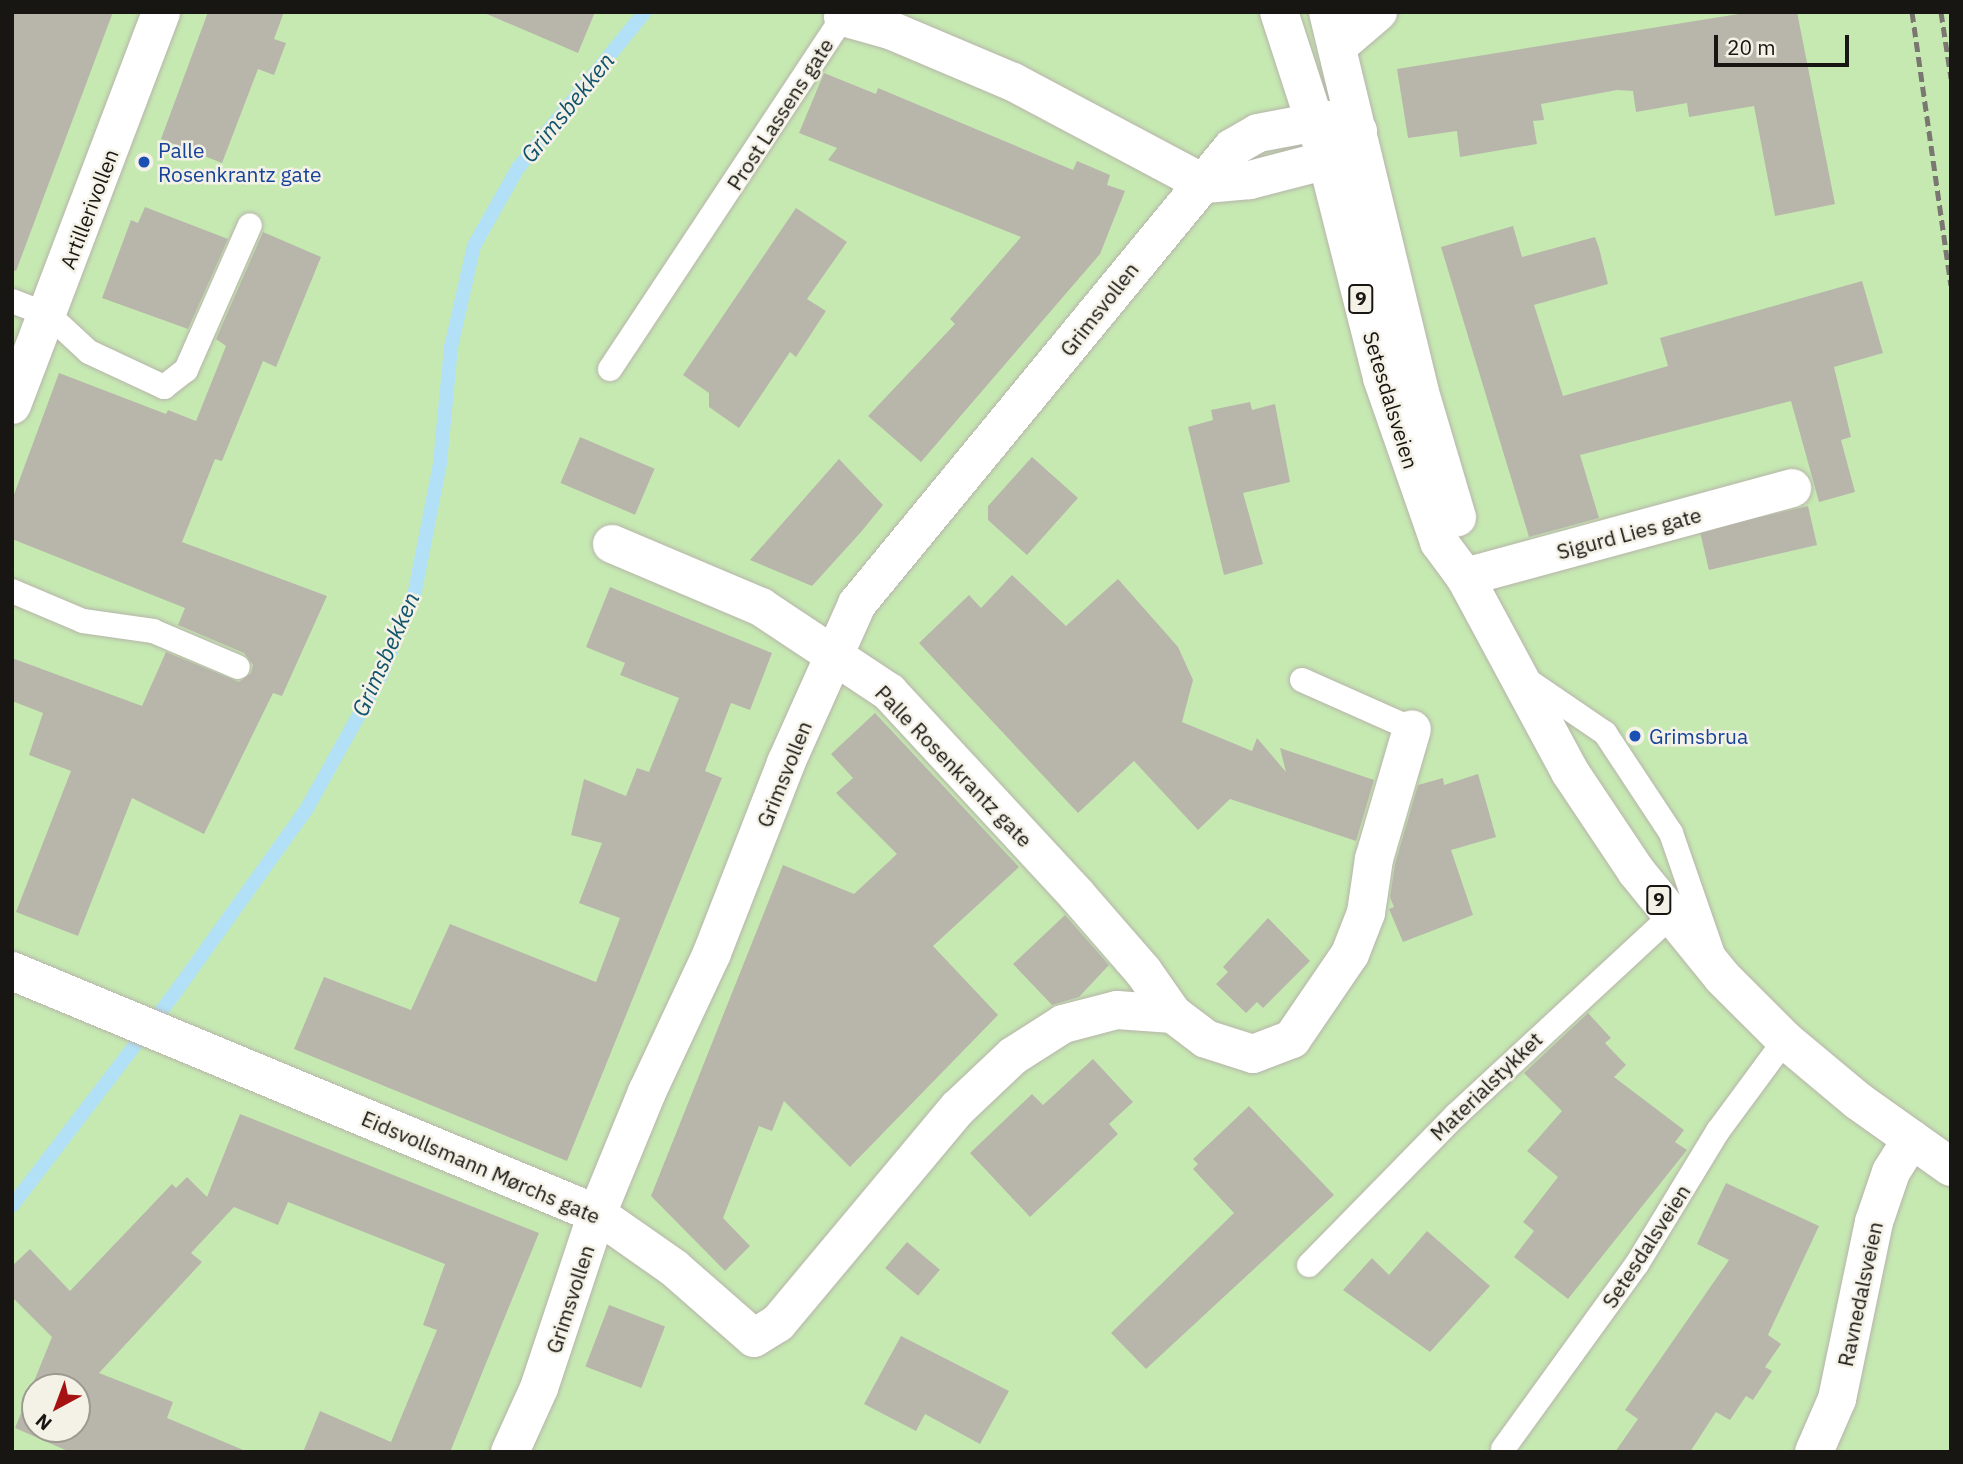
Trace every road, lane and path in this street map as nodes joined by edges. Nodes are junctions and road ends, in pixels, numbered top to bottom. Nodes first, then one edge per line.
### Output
1 (161, 12) edge
2 (1279, 12) edge
3 (1378, 12) edge
4 (843, 17) joint
5 (1332, 30) edge
6 (1315, 123) junction
7 (1358, 131) junction
8 (1327, 160) junction
9 (1205, 184) junction
10 (250, 225) dead end
11 (12, 301) edge
12 (49, 314) junction
13 (610, 369) dead end
14 (12, 405) edge
15 (1792, 488) dead end
16 (612, 544) dead end
17 (1465, 577) junction
18 (12, 591) edge
19 (835, 655) junction
20 (238, 667) dead end
21 (1515, 672) junction
22 (1303, 680) dead end
23 (1412, 729) joint
24 (1671, 916) junction
25 (12, 971) edge
26 (1722, 978) junction
27 (1173, 1014) junction
28 (1785, 1040) junction
29 (1932, 1153) edge
30 (597, 1214) junction
31 (1309, 1265) dead end
32 (1503, 1449) dead end
33 (510, 1452) edge
34 (1814, 1452) edge

1 - 12 main road, Artillerivollen
2 - 6 main road, Setesdalsveien / 9
3 - 5 main road
4 - 9 main road, Prost Lassens gate
4 - 13 lane, Prost Lassens gate
5 - 7 main road, Setesdalsveien / 9
6 - 7 main road, Grimsvollen
6 - 8 main road, Setesdalsveien / 9
6 - 9 main road, Grimsvollen
7 - 8 main road
7 - 17 main road, Setesdalsveien / 9
8 - 9 main road
8 - 17 main road, Setesdalsveien / 9
9 - 19 main road, Grimsvollen
10 - 12 lane
11 - 12 lane
12 - 14 main road, Artillerivollen
15 - 17 main road, Sigurd Lies gate
16 - 19 main road, Palle Rosenkrantz gate
17 - 21 main road, Setesdalsveien / 9
18 - 20 lane
19 - 27 main road, Palle Rosenkrantz gate
19 - 30 main road, Grimsvollen
21 - 24 main road, Setesdalsveien / 9
21 - 26 lane
22 - 23 lane, Palle Rosenkrantz gate
23 - 27 main road, Palle Rosenkrantz gate
24 - 26 main road, Setesdalsveien / 9
24 - 31 lane, Materialstykket
25 - 30 main road, Eidsvollsmann Mørchs gate
26 - 28 main road, Setesdalsveien / 9
27 - 30 main road, Eidsvollsmann Mørchs gate
28 - 29 main road, Setesdalsveien / 9
28 - 32 lane, Setesdalsveien
29 - 34 main road, Ravnedalsveien
30 - 33 main road, Grimsvollen

